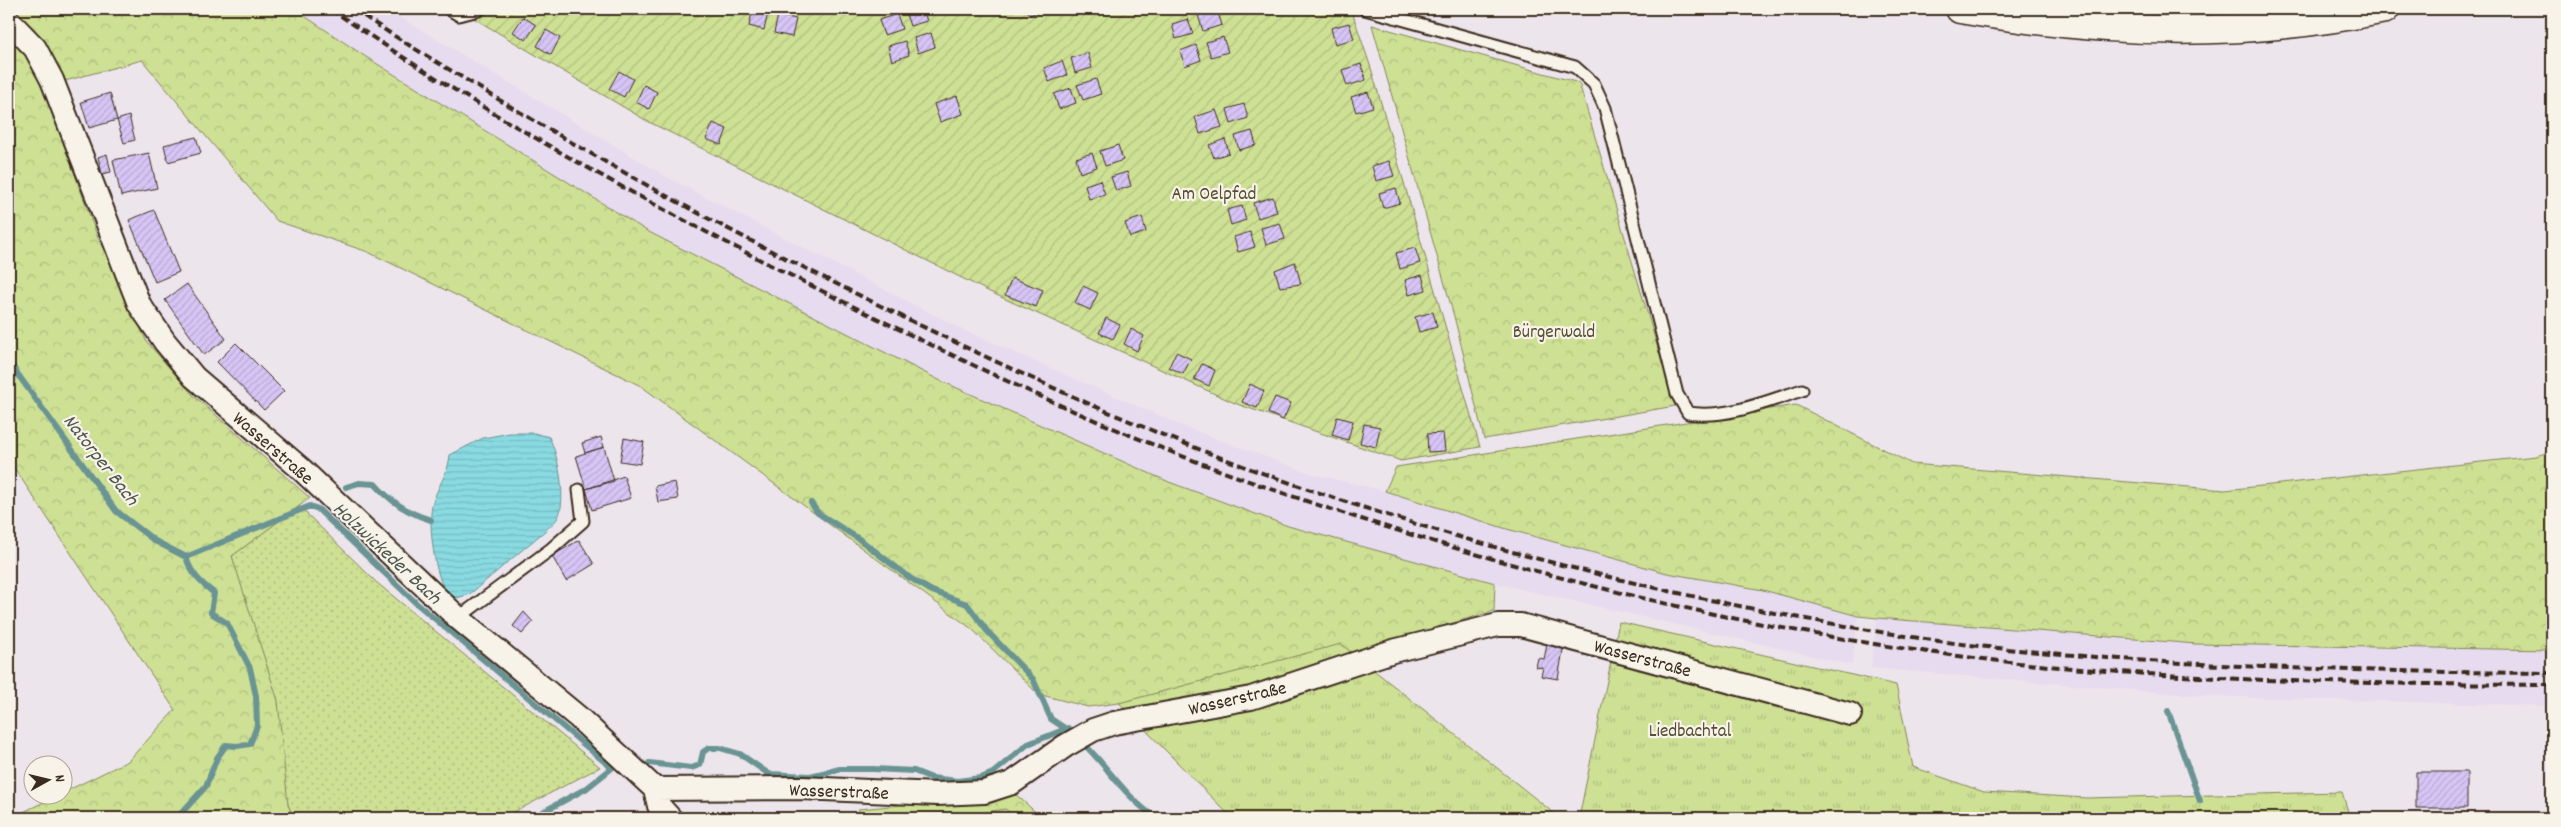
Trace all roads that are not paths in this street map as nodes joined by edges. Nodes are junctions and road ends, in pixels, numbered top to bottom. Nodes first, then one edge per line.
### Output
1 (449, 9) edge
2 (1365, 9) edge
3 (1960, 9) edge
4 (2385, 9) edge
5 (479, 10) edge
6 (9, 21) edge
7 (1802, 390) dead end
8 (579, 490) dead end
9 (458, 618) junction
10 (1850, 714) dead end
11 (661, 804) edge

1 - 5 lane
2 - 7 lane
3 - 4 street
6 - 9 street, Wasserstraße
8 - 9 lane
9 - 11 street, Wasserstraße
10 - 11 street, Wasserstraße

